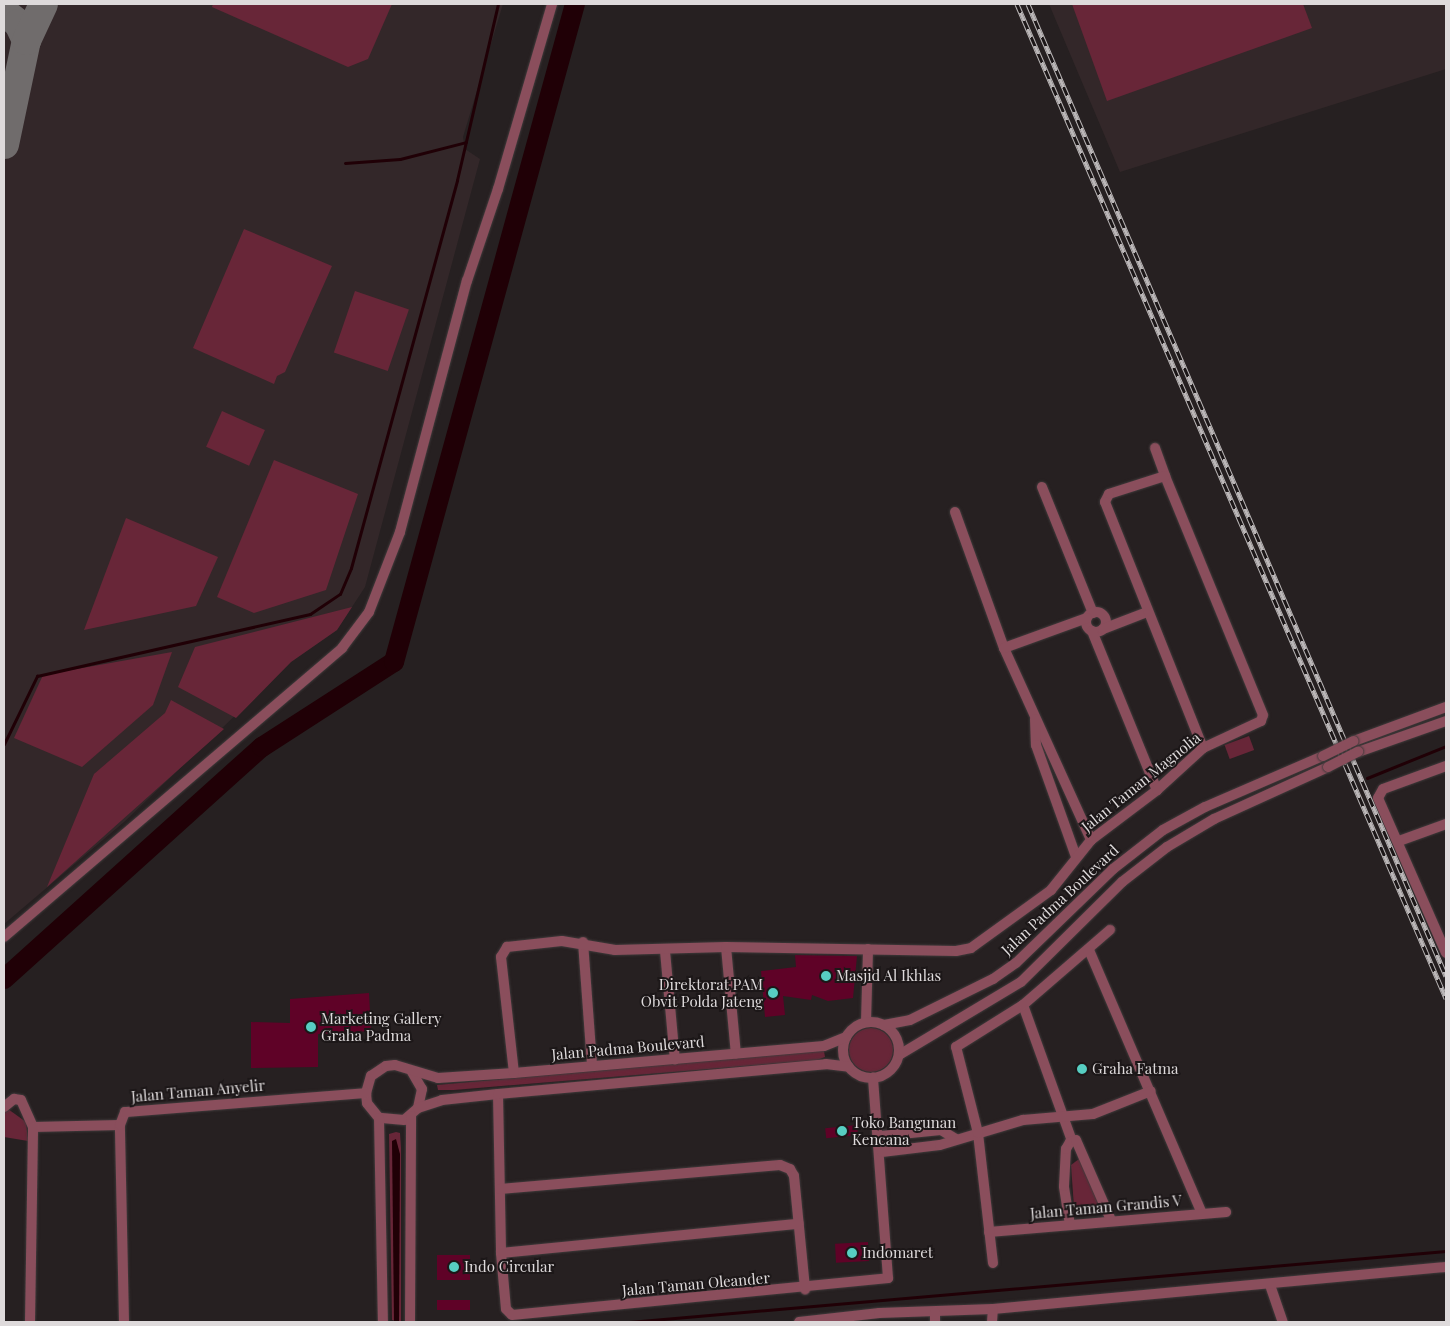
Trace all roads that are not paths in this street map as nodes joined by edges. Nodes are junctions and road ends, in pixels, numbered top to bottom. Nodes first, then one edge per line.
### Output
1 (552, 4) edge
2 (1155, 448) dead end
3 (1165, 476) junction
4 (1042, 487) dead end
5 (955, 512) dead end
6 (1147, 612) junction
7 (1090, 615) junction
8 (1097, 630) junction
9 (1004, 648) junction
10 (1446, 707) edge
11 (1036, 718) junction
12 (1446, 721) edge
13 (1203, 748) junction
14 (1446, 766) edge
15 (1157, 790) junction
16 (1446, 824) edge
17 (1091, 840) junction
18 (1399, 841) junction
19 (1076, 857) junction
20 (1110, 930) dead end
21 (4, 936) edge
22 (583, 942) junction
23 (726, 947) junction
24 (868, 949) junction
25 (1089, 950) junction
26 (665, 951) junction
27 (1446, 953) edge
28 (1023, 1005) junction
29 (866, 1022) junction
30 (884, 1025) junction
31 (846, 1037) junction
32 (736, 1054) junction
33 (899, 1055) junction
34 (675, 1060) junction
35 (592, 1066) junction
36 (849, 1067) junction
37 (412, 1072) junction
38 (514, 1073) junction
39 (873, 1078) junction
40 (1151, 1091) junction
41 (366, 1094) junction
42 (498, 1094) junction
43 (4, 1107) edge
44 (418, 1108) junction
45 (411, 1116) junction
46 (379, 1118) junction
47 (1066, 1119) junction
48 (120, 1125) junction
49 (33, 1127) junction
50 (921, 1132) junction
51 (978, 1133) junction
52 (881, 1136) junction
53 (956, 1139) junction
54 (1072, 1141) junction
55 (923, 1147) junction
56 (882, 1152) junction
57 (500, 1189) junction
58 (1226, 1212) dead end
59 (1202, 1214) junction
60 (1111, 1220) junction
61 (799, 1224) junction
62 (1070, 1225) junction
63 (990, 1232) junction
64 (501, 1252) junction
65 (993, 1263) dead end
66 (1446, 1267) edge
67 (1270, 1285) junction
68 (805, 1289) junction
69 (993, 1309) junction
70 (935, 1317) edge
71 (878, 1318) edge
72 (826, 1320) edge
73 (383, 1321) edge
74 (410, 1321) edge
75 (30, 1322) edge
76 (124, 1322) edge
77 (799, 1322) edge
78 (992, 1322) edge
79 (1283, 1322) edge

1 - 21 street
2 - 3 street
3 - 6 street
3 - 13 street, Jalan Taman Magnolia
4 - 7 street
5 - 9 street
6 - 8 street
6 - 13 street
7 - 8 street
7 - 8 street
7 - 9 street
8 - 15 street
9 - 11 street
10 - 30 street, Jalan Padma Boulevard, bridge
11 - 17 street
11 - 19 street
12 - 33 street, Jalan Padma Boulevard, bridge
13 - 15 street, Jalan Taman Magnolia
14 - 18 street
15 - 17 street, Jalan Taman Magnolia
16 - 18 street
17 - 19 street, Jalan Taman Magnolia
18 - 27 street
19 - 24 street, Jalan Taman Magnolia
20 - 25 street
22 - 26 street, Jalan Taman Magnolia
22 - 35 street
22 - 38 street, Jalan Taman Magnolia
23 - 24 street, Jalan Taman Magnolia
23 - 26 street, Jalan Taman Magnolia
23 - 32 street
24 - 29 street
25 - 28 street
25 - 40 street
26 - 34 street
28 - 47 street
28 - 51 street
29 - 30 street
29 - 31 street
30 - 33 street
31 - 32 street, Jalan Padma Boulevard
31 - 36 street
32 - 34 street, Jalan Padma Boulevard
33 - 39 street
34 - 35 street, Jalan Padma Boulevard
35 - 38 street, Jalan Padma Boulevard
36 - 39 street
36 - 42 street
37 - 38 street, Jalan Padma Boulevard
37 - 41 street
37 - 44 street
39 - 52 street
40 - 47 street
40 - 59 street
41 - 46 street
41 - 48 street, Jalan Taman Anyelir
42 - 44 street
42 - 57 street
43 - 49 street
44 - 45 street
45 - 46 street
45 - 74 street
46 - 73 street
47 - 51 street
47 - 54 street
48 - 49 street
48 - 76 street, Jalan Taman Anyelir
49 - 75 street
50 - 52 street
50 - 53 street
50 - 55 street
51 - 53 street
51 - 63 street
52 - 56 street
53 - 55 street
54 - 60 street
54 - 62 street
55 - 56 street
56 - 68 street, Jalan Taman Oleander
57 - 61 street
57 - 64 street
58 - 59 street, Jalan Taman Grandis V
59 - 60 street, Jalan Taman Grandis V
60 - 62 street, Jalan Taman Grandis V
61 - 64 street
61 - 68 street
62 - 63 street, Jalan Taman Grandis V
63 - 65 street
64 - 68 street, Jalan Taman Oleander
66 - 67 street
67 - 69 street
67 - 79 street
69 - 70 street
69 - 78 street
70 - 71 street
71 - 72 street
72 - 77 street

